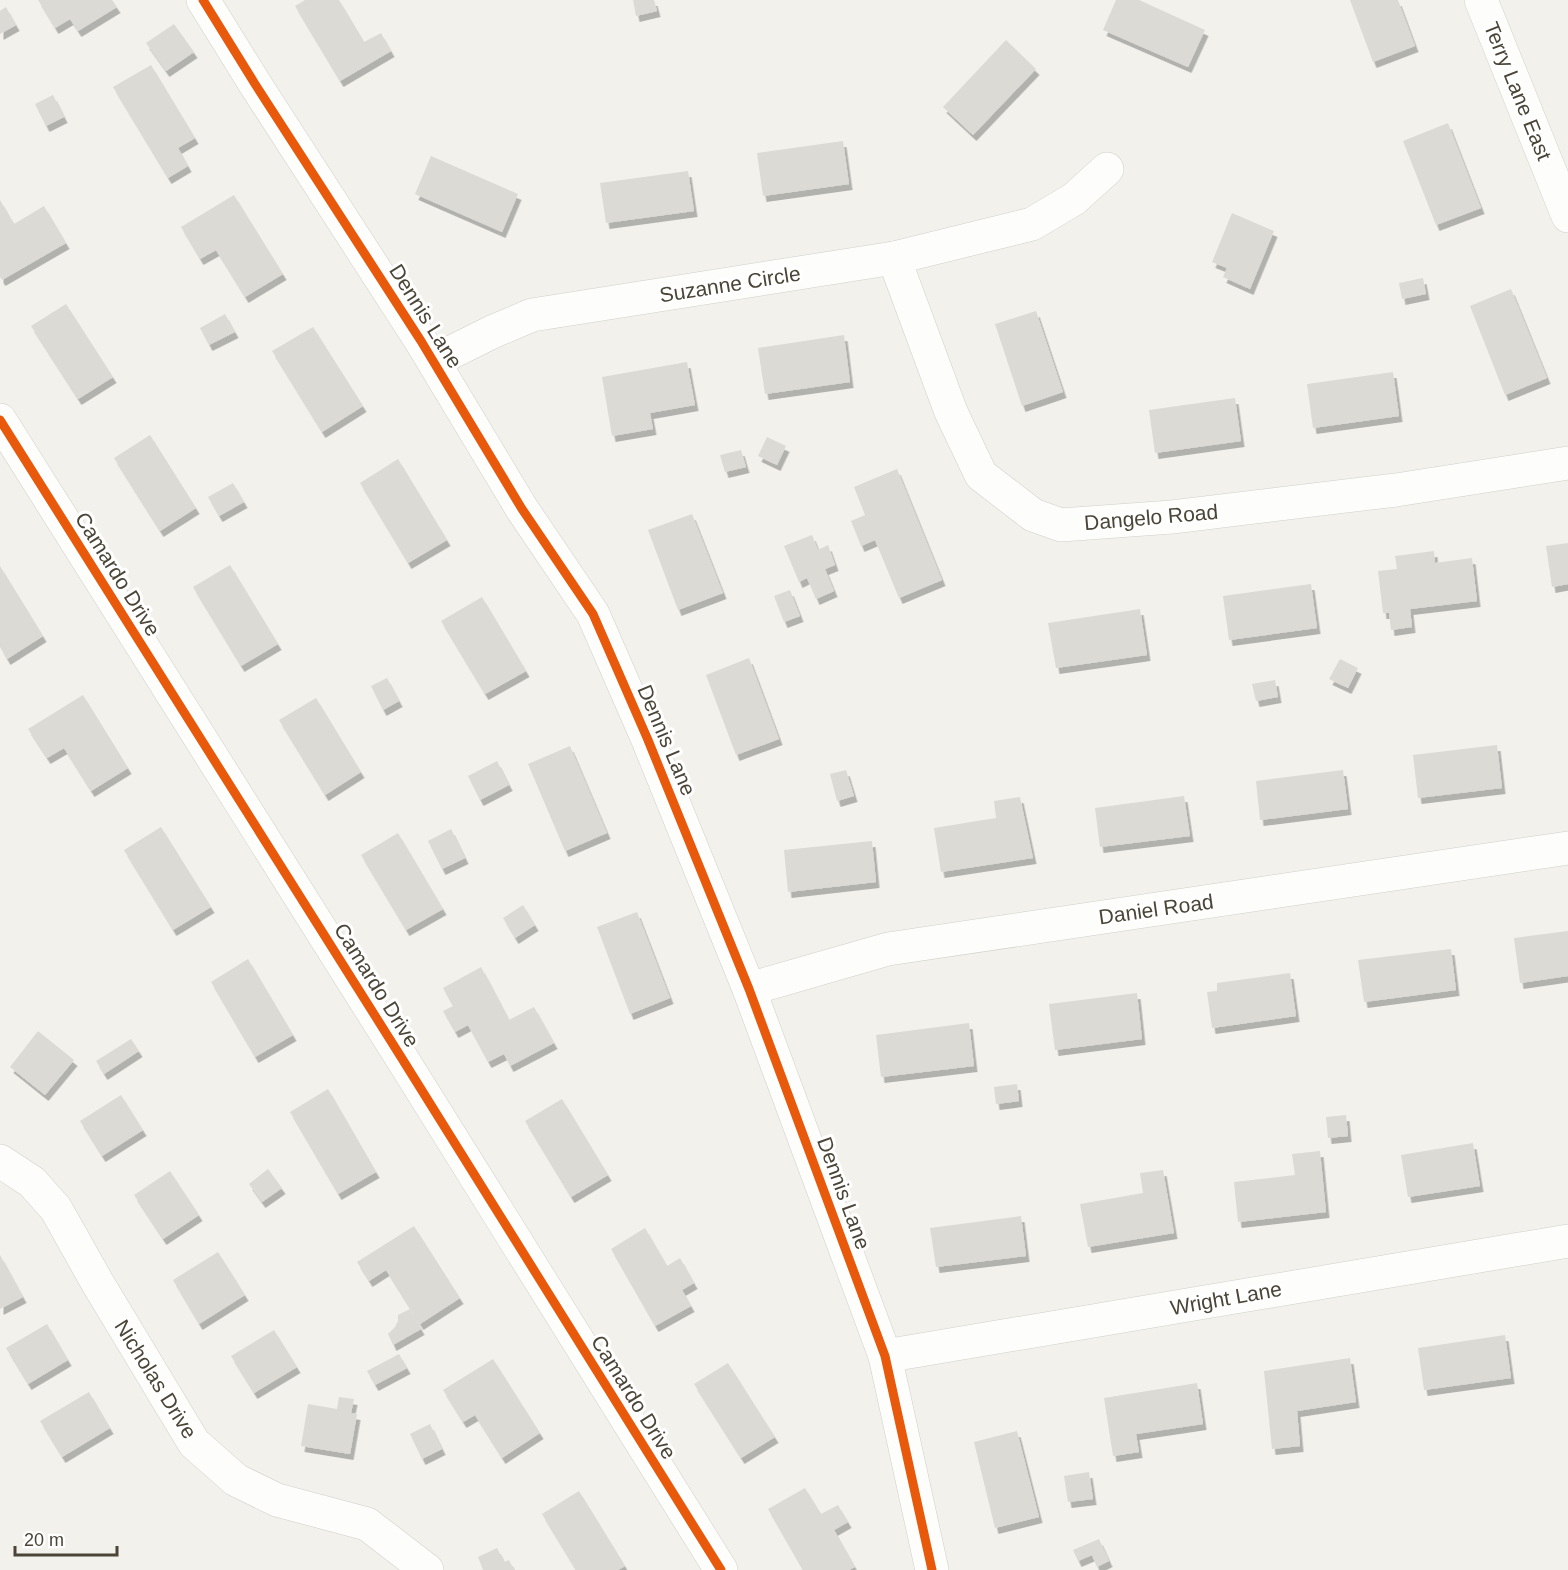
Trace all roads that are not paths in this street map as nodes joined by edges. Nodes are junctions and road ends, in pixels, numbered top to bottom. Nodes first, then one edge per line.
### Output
1 (203, 0) edge
2 (1481, 0) edge
3 (1107, 169) dead end
4 (1568, 216) edge
5 (894, 258) junction
6 (434, 362) junction
7 (0, 420) edge
8 (1568, 463) edge
9 (1568, 848) edge
10 (749, 989) junction
11 (0, 1161) edge
12 (1568, 1241) edge
13 (885, 1356) junction
14 (427, 1570) edge
15 (721, 1570) edge
16 (932, 1570) edge

1 - 6 street, Dennis Lane
2 - 4 street, Terry Lane East
3 - 5 street, Suzanne Circle
5 - 6 street, Suzanne Circle
5 - 8 street, Dangelo Road
6 - 10 street, Dennis Lane
7 - 15 street, Camardo Drive
9 - 10 street, Daniel Road
10 - 13 street, Dennis Lane
11 - 14 street, Nicholas Drive
12 - 13 street, Wright Lane
13 - 16 street, Dennis Lane

